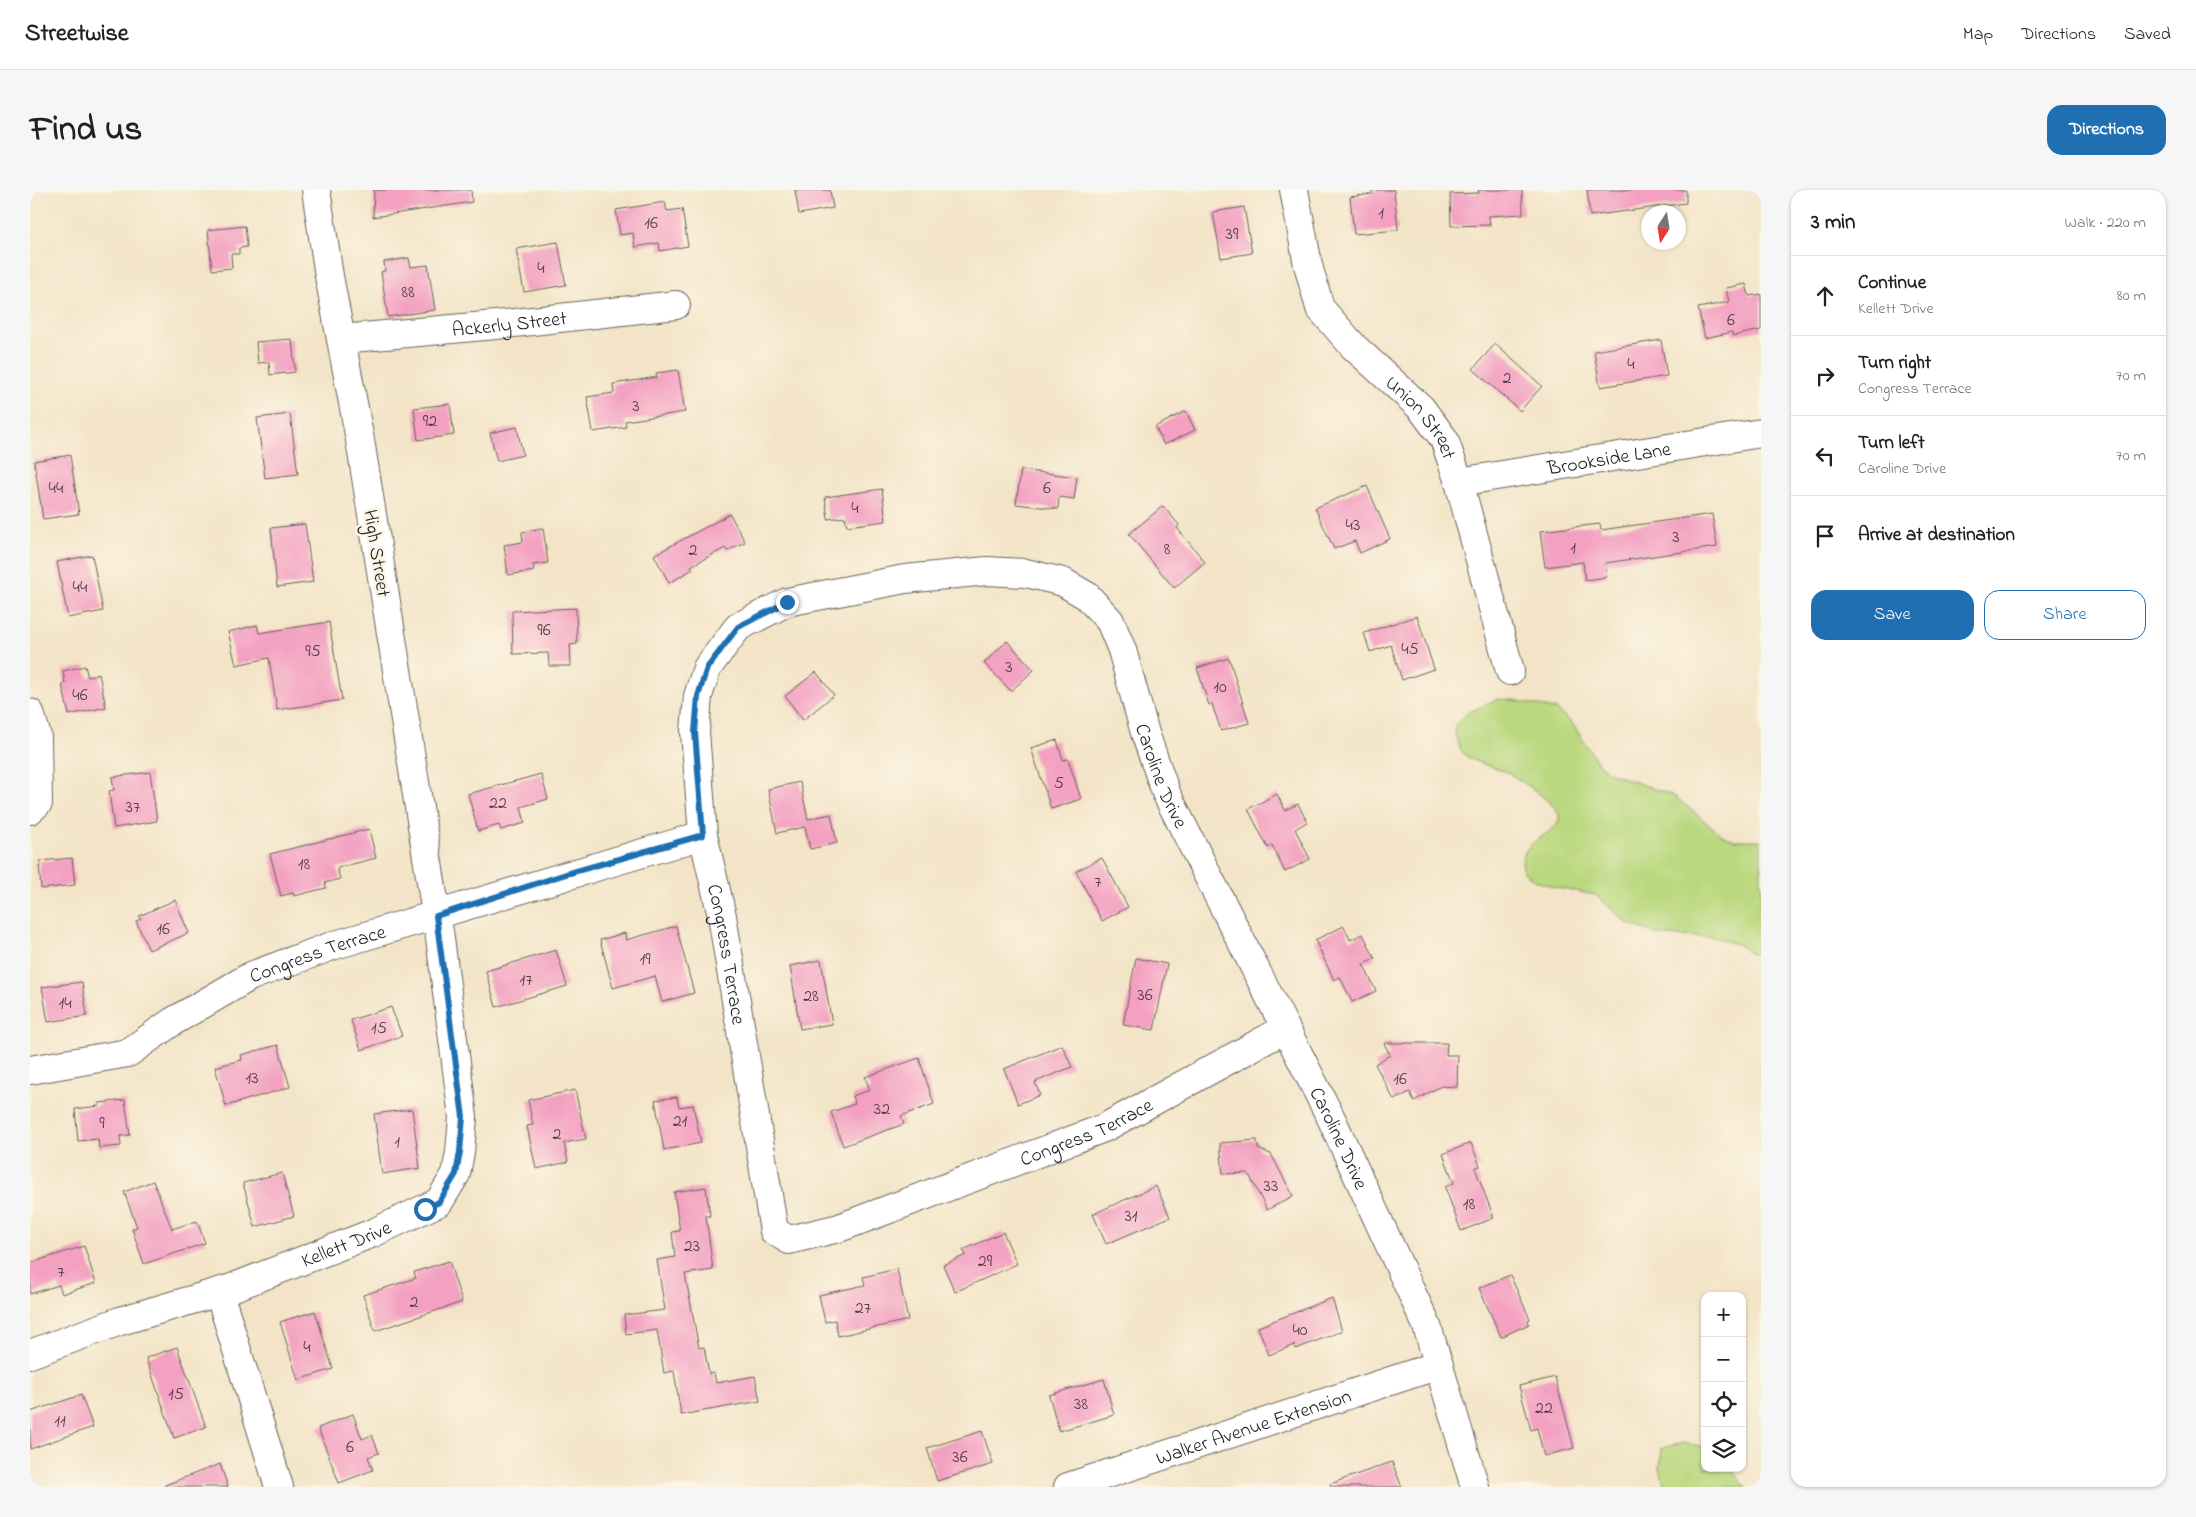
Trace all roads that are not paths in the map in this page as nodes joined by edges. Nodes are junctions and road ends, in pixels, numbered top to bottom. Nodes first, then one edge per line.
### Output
1 (316, 190) edge
2 (1294, 190) edge
3 (676, 305) dead end
4 (341, 339) junction
5 (1761, 433) edge
6 (1459, 482) junction
7 (1510, 672) dead end
8 (30, 713) edge
9 (30, 810) edge
10 (703, 835) junction
11 (436, 916) junction
12 (1285, 1029) junction
13 (30, 1070) edge
14 (219, 1292) junction
15 (30, 1354) edge
16 (1439, 1366) junction
17 (279, 1487) edge
18 (1068, 1487) edge
19 (1475, 1487) edge

1 - 4 street, High Street
2 - 6 street, Union Street
3 - 4 street, Ackerly Street
4 - 11 street, High Street
5 - 6 street, Brookside Lane
6 - 7 street, Union Street
8 - 9 street
10 - 11 street, Congress Terrace
10 - 12 street, Congress Terrace
10 - 12 street, Caroline Drive
11 - 13 street, Congress Terrace
11 - 14 street, Kellett Drive
12 - 16 street, Caroline Drive
14 - 15 street, Kellett Drive
14 - 17 street
16 - 18 street, Walker Avenue Extension
16 - 19 street, Caroline Drive

